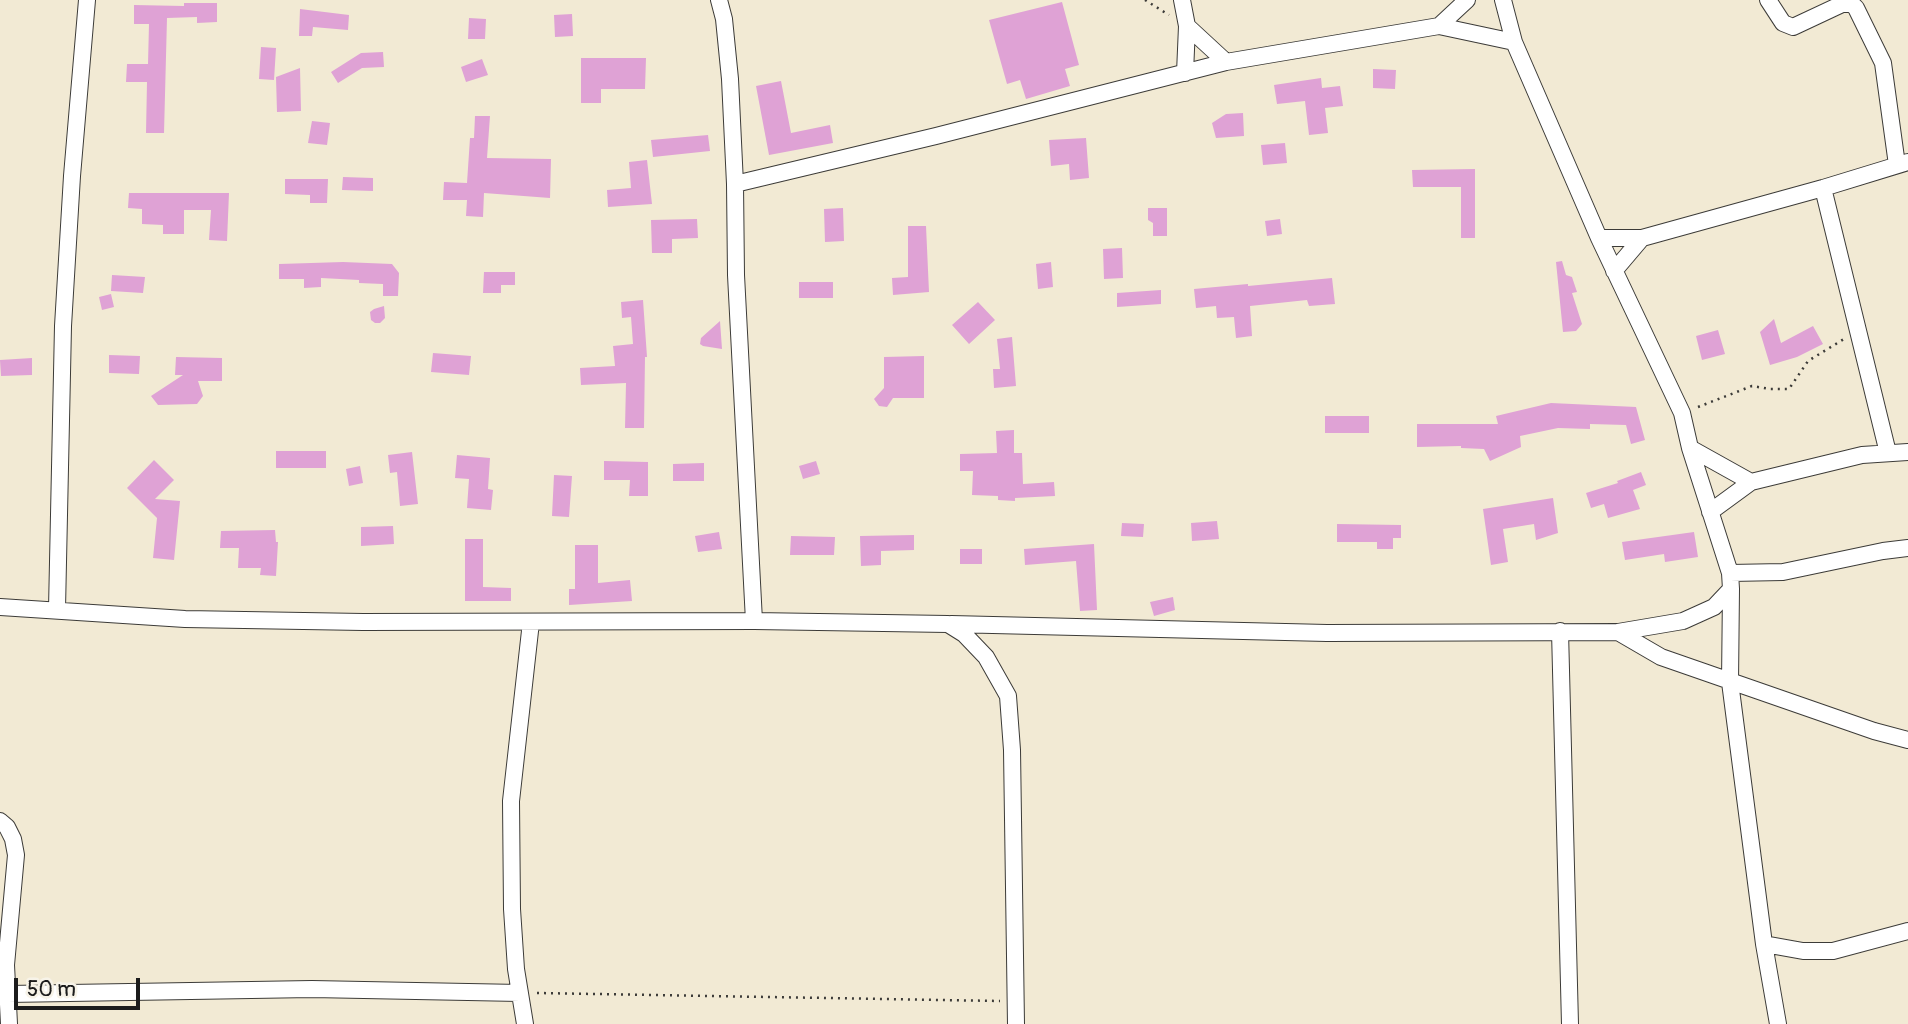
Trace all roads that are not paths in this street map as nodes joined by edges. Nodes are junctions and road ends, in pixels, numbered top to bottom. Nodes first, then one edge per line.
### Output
1 (87, 0) edge
2 (719, 0) edge
3 (1182, 0) edge
4 (1467, 0) edge
5 (1503, 0) edge
6 (1768, 0) edge
7 (1187, 26) junction
8 (1439, 26) junction
9 (1514, 42) junction
10 (1226, 62) junction
11 (1185, 73) junction
12 (1902, 163) edge
13 (735, 184) junction
14 (1823, 188) junction
15 (1599, 238) junction
16 (1642, 238) junction
17 (1614, 271) junction
18 (1690, 448) junction
19 (1908, 452) edge
20 (1888, 453) junction
21 (1751, 482) junction
22 (1710, 512) junction
23 (1908, 548) edge
24 (1731, 581) junction
25 (0, 607) edge
26 (57, 609) junction
27 (754, 621) junction
28 (531, 622) junction
29 (948, 624) junction
30 (1560, 632) junction
31 (1618, 632) junction
32 (1730, 681) junction
33 (1908, 740) edge
34 (0, 821) edge
35 (1908, 931) edge
36 (1765, 944) junction
37 (520, 993) junction
38 (9, 994) junction
39 (9, 1024) edge
40 (525, 1024) edge
41 (1016, 1024) edge
42 (1570, 1024) edge
43 (1778, 1024) edge

1 - 26 street
2 - 13 street
3 - 7 street
4 - 8 street
5 - 9 street
6 - 12 street
7 - 10 street
7 - 11 street
8 - 9 street
8 - 10 street
9 - 15 street
10 - 11 street
11 - 13 street
12 - 14 street
13 - 27 street
14 - 16 street
14 - 20 street
15 - 16 street
15 - 17 street
16 - 17 street
17 - 18 street
18 - 21 street
18 - 22 street
19 - 20 street
20 - 21 street
21 - 22 street
22 - 24 street
23 - 24 street
24 - 31 street
24 - 32 street
25 - 26 street
26 - 28 street
27 - 28 street
27 - 29 street
28 - 37 street
29 - 30 street
29 - 41 street
30 - 31 street
30 - 42 street
31 - 32 street
32 - 33 street
32 - 36 street
34 - 38 street
35 - 36 street
36 - 43 street
37 - 38 street
37 - 40 street
38 - 39 street

